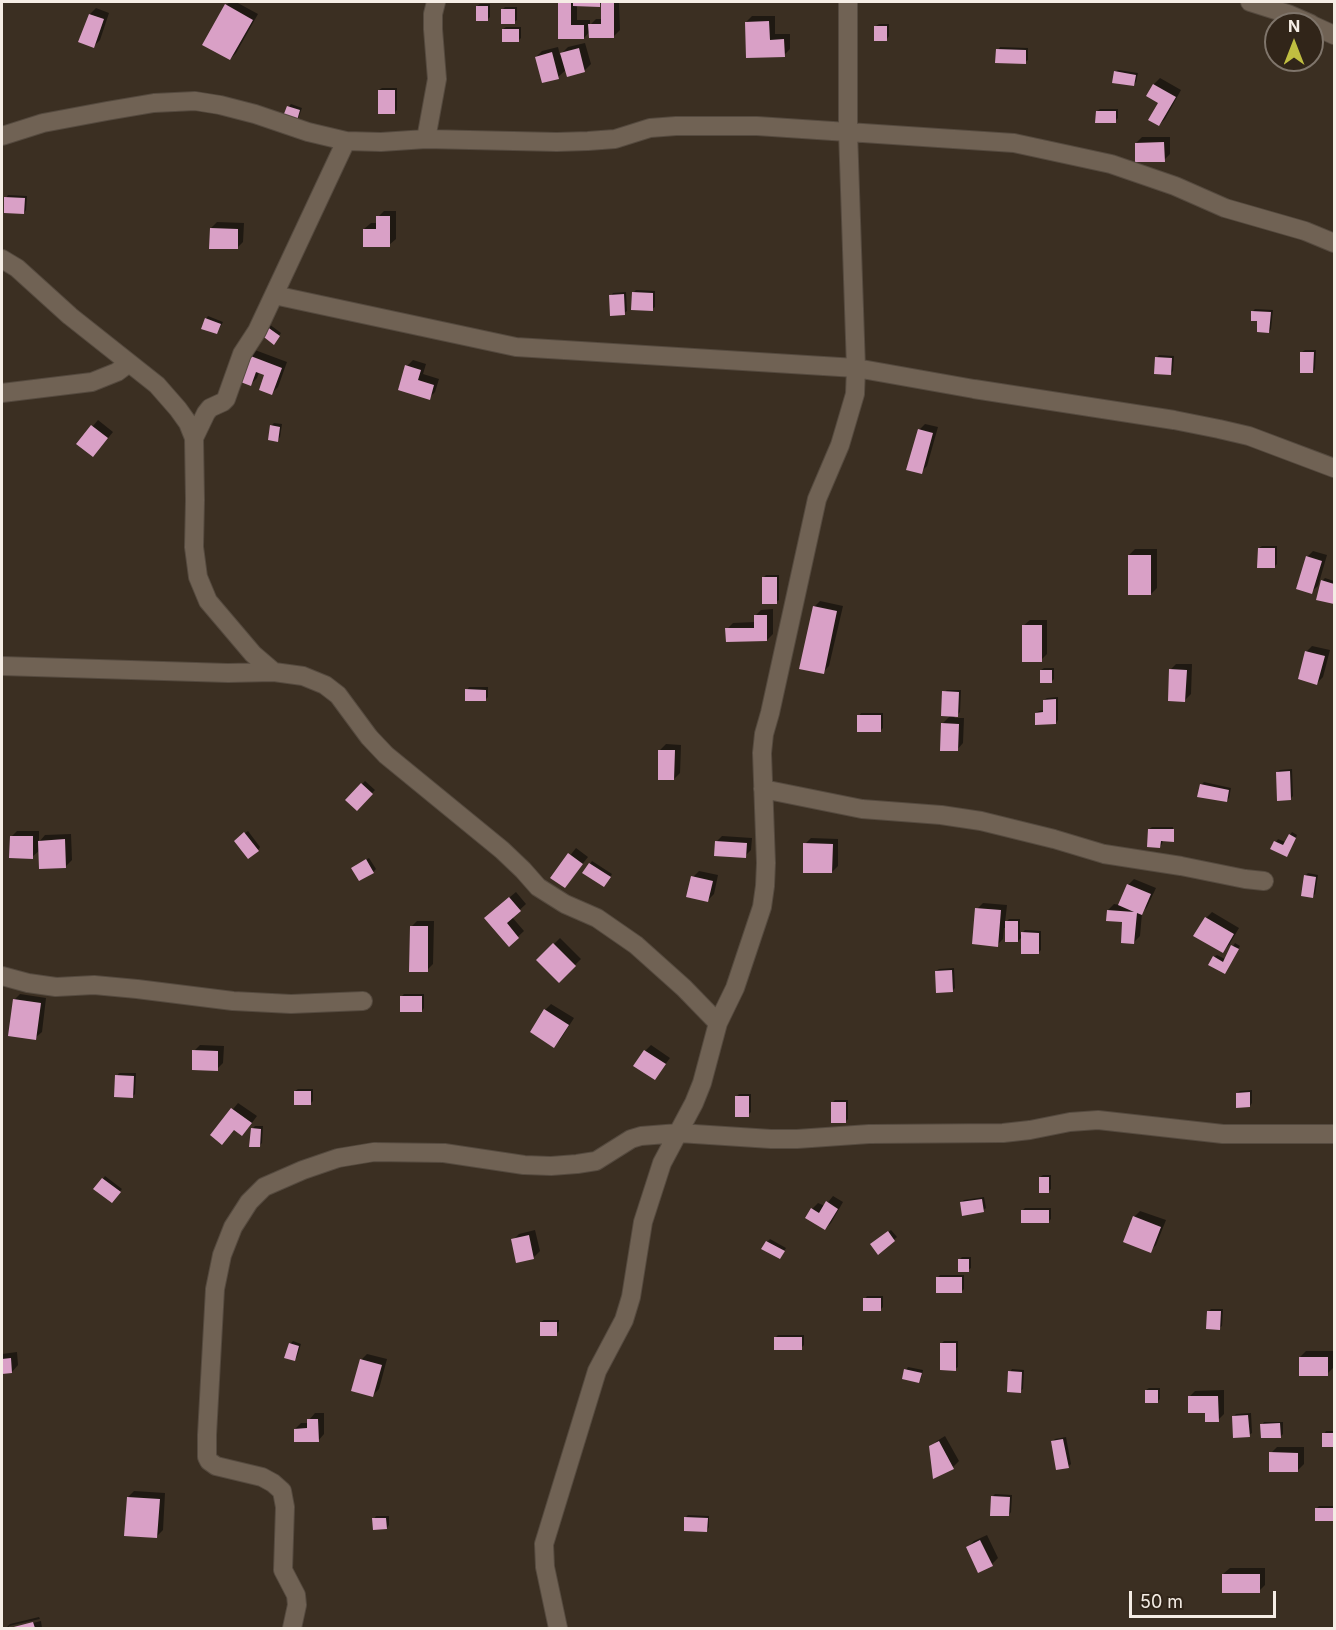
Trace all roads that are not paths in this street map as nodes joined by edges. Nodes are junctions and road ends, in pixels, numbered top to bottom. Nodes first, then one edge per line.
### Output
1 (436, 2) edge
2 (848, 2) edge
3 (1250, 2) edge
4 (1282, 12) edge
5 (848, 131) junction
6 (2, 136) edge
7 (426, 139) junction
8 (346, 141) junction
9 (1335, 243) edge
10 (2, 259) edge
11 (274, 295) junction
12 (129, 363) junction
13 (856, 368) junction
14 (2, 393) edge
15 (194, 438) junction
16 (1335, 468) edge
17 (2, 666) edge
18 (274, 672) junction
19 (763, 789) junction
20 (1264, 881) dead end
21 (2, 976) edge
22 (363, 1001) dead end
23 (718, 1023) junction
24 (679, 1133) junction
25 (1335, 1134) edge
26 (292, 1629) edge
27 (558, 1629) edge

1 - 7 street
2 - 5 street
3 - 4 street
5 - 7 street
5 - 9 street
5 - 13 street
6 - 8 street
7 - 8 street
8 - 11 street
10 - 12 street
11 - 13 street
11 - 15 street
12 - 14 street
12 - 15 street
13 - 16 street
13 - 19 street
15 - 18 street
17 - 18 street
18 - 23 street
19 - 20 street
19 - 23 street
21 - 22 street
23 - 24 street
24 - 25 street
24 - 26 street
24 - 27 street

